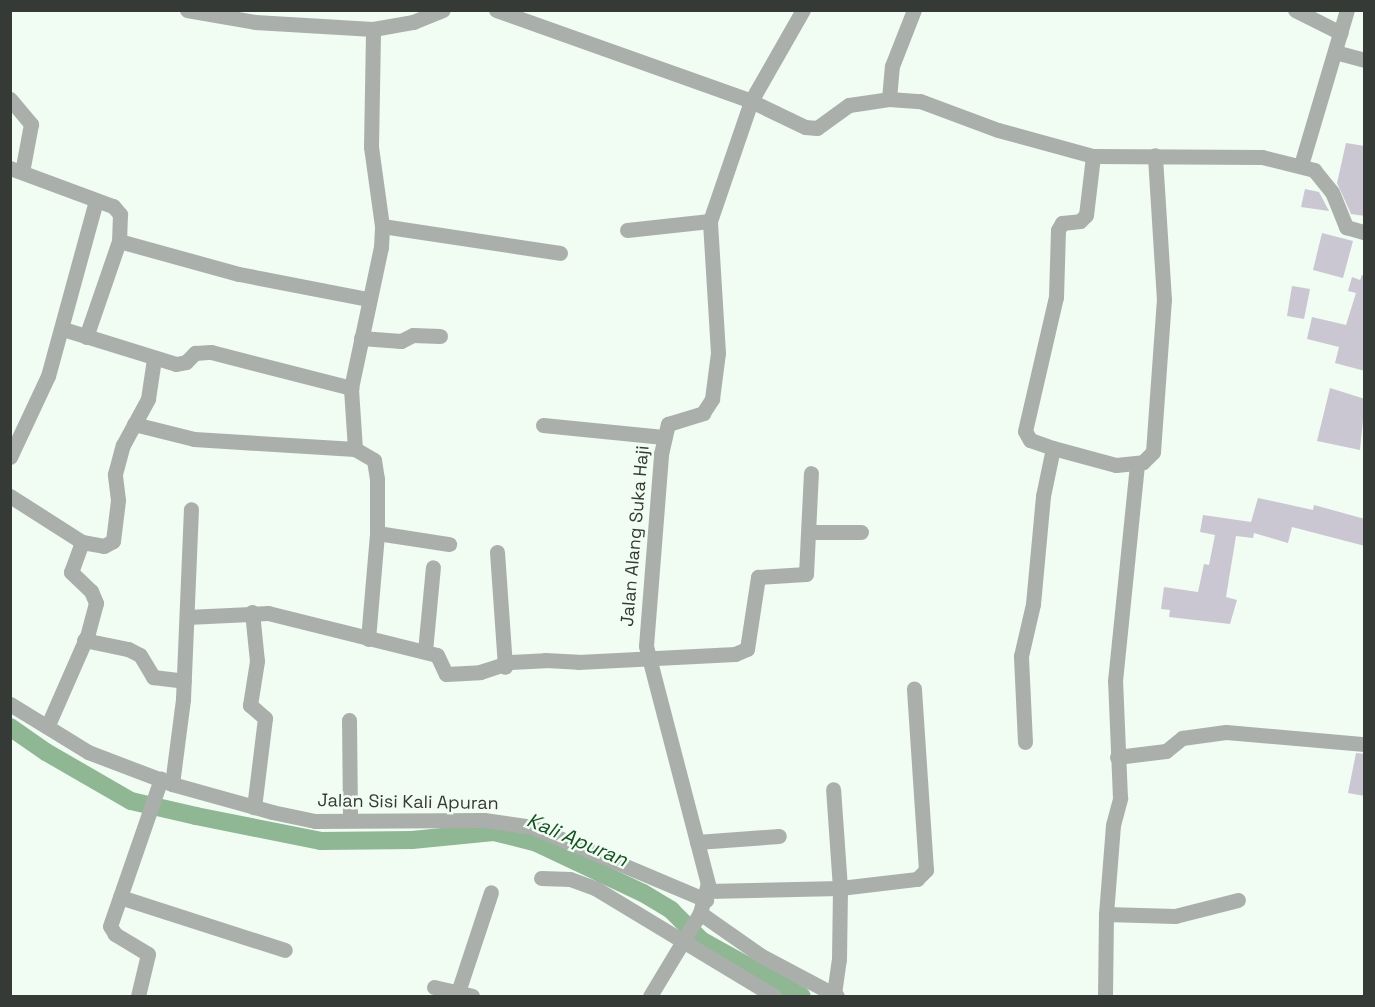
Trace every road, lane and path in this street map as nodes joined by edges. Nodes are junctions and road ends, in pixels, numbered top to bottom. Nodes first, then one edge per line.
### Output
1 (187, 10) edge
2 (443, 10) edge
3 (496, 10) edge
4 (803, 10) edge
5 (914, 10) edge
6 (1295, 10) edge
7 (1347, 10) edge
8 (373, 28) junction
9 (1341, 33) junction
10 (1335, 52) junction
11 (1365, 60) edge
12 (10, 99) edge
13 (889, 99) junction
14 (751, 101) junction
15 (1155, 155) junction
16 (1093, 156) junction
17 (1301, 165) junction
18 (16, 170) edge
19 (96, 201) junction
20 (710, 221) junction
21 (382, 226) junction
22 (627, 230) dead end
23 (1365, 232) edge
24 (118, 241) junction
25 (560, 253) dead end
26 (368, 299) junction
27 (63, 329) junction
28 (440, 336) dead end
29 (86, 337) junction
30 (361, 338) junction
31 (154, 359) junction
32 (351, 388) junction
33 (134, 424) junction
34 (543, 425) dead end
35 (663, 437) junction
36 (1053, 448) junction
37 (355, 449) junction
38 (10, 457) edge
39 (1137, 464) junction
40 (811, 473) dead end
41 (10, 496) edge
42 (191, 509) dead end
43 (809, 532) junction
44 (861, 532) dead end
45 (378, 533) junction
46 (82, 542) junction
47 (449, 544) dead end
48 (497, 552) dead end
49 (433, 567) dead end
50 (252, 612) junction
51 (187, 617) junction
52 (368, 639) junction
53 (84, 640) junction
54 (425, 651) junction
55 (649, 659) junction
56 (505, 667) junction
57 (184, 681) junction
58 (914, 688) dead end
59 (10, 704) edge
60 (350, 720) dead end
61 (47, 727) junction
62 (1025, 742) dead end
63 (1365, 744) edge
64 (1117, 757) junction
65 (164, 784) junction
66 (833, 789) dead end
67 (254, 807) junction
68 (350, 820) junction
69 (779, 836) dead end
70 (697, 842) junction
71 (540, 878) dead end
72 (840, 888) junction
73 (491, 892) dead end
74 (120, 897) junction
75 (1238, 900) dead end
76 (702, 906) junction
77 (1106, 914) junction
78 (684, 938) junction
79 (285, 951) dead end
80 (434, 987) dead end
81 (465, 994) edge
82 (835, 995) edge
83 (138, 996) edge
84 (650, 996) edge
85 (774, 996) edge
86 (1105, 996) edge

1 - 8 street
2 - 8 street
3 - 14 street
4 - 14 street, Jalan Alang Suka Haji
5 - 13 street
6 - 9 street
7 - 9 street
8 - 21 street
9 - 10 street
10 - 11 street
10 - 17 street
12 - 18 street
13 - 14 street
13 - 16 street
14 - 20 street, Jalan Alang Suka Haji
15 - 16 street
15 - 17 street
15 - 39 street
16 - 36 street
17 - 23 street
18 - 19 street
19 - 24 street
19 - 27 street
20 - 22 street
20 - 35 street, Jalan Alang Suka Haji
21 - 25 street
21 - 26 street
24 - 26 street
24 - 29 street
26 - 30 street
27 - 29 street
27 - 38 street
28 - 30 street
29 - 31 street
30 - 32 street
31 - 32 street
31 - 33 street
32 - 37 street
33 - 37 street
33 - 46 street
34 - 35 street
35 - 55 street, Jalan Alang Suka Haji
36 - 39 street
36 - 62 street
37 - 45 street
39 - 64 street
40 - 43 street
41 - 46 street
42 - 51 street
43 - 44 street
43 - 55 street
45 - 47 street
45 - 52 street
46 - 53 street
48 - 56 street
49 - 54 street
50 - 51 street
50 - 52 street
50 - 67 street
51 - 57 street
52 - 54 street
53 - 57 street
53 - 61 street
54 - 56 street
55 - 56 street
55 - 70 street, Jalan Alang Suka Haji
57 - 65 street
58 - 72 street
59 - 61 street, Jalan Sisi Kali Apuran
60 - 68 street
61 - 65 street, Jalan Sisi Kali Apuran
63 - 64 street
64 - 77 street
65 - 67 street, Jalan Sisi Kali Apuran
65 - 74 street
66 - 72 street
67 - 68 street, Jalan Sisi Kali Apuran
68 - 76 street, Jalan Sisi Kali Apuran
69 - 70 street
70 - 76 street, Jalan Alang Suka Haji
71 - 78 street
72 - 76 street
72 - 82 street
73 - 81 street
74 - 79 street
74 - 83 street
75 - 77 street
76 - 78 street
76 - 82 street
77 - 86 street
78 - 84 street
78 - 85 street
80 - 81 street

